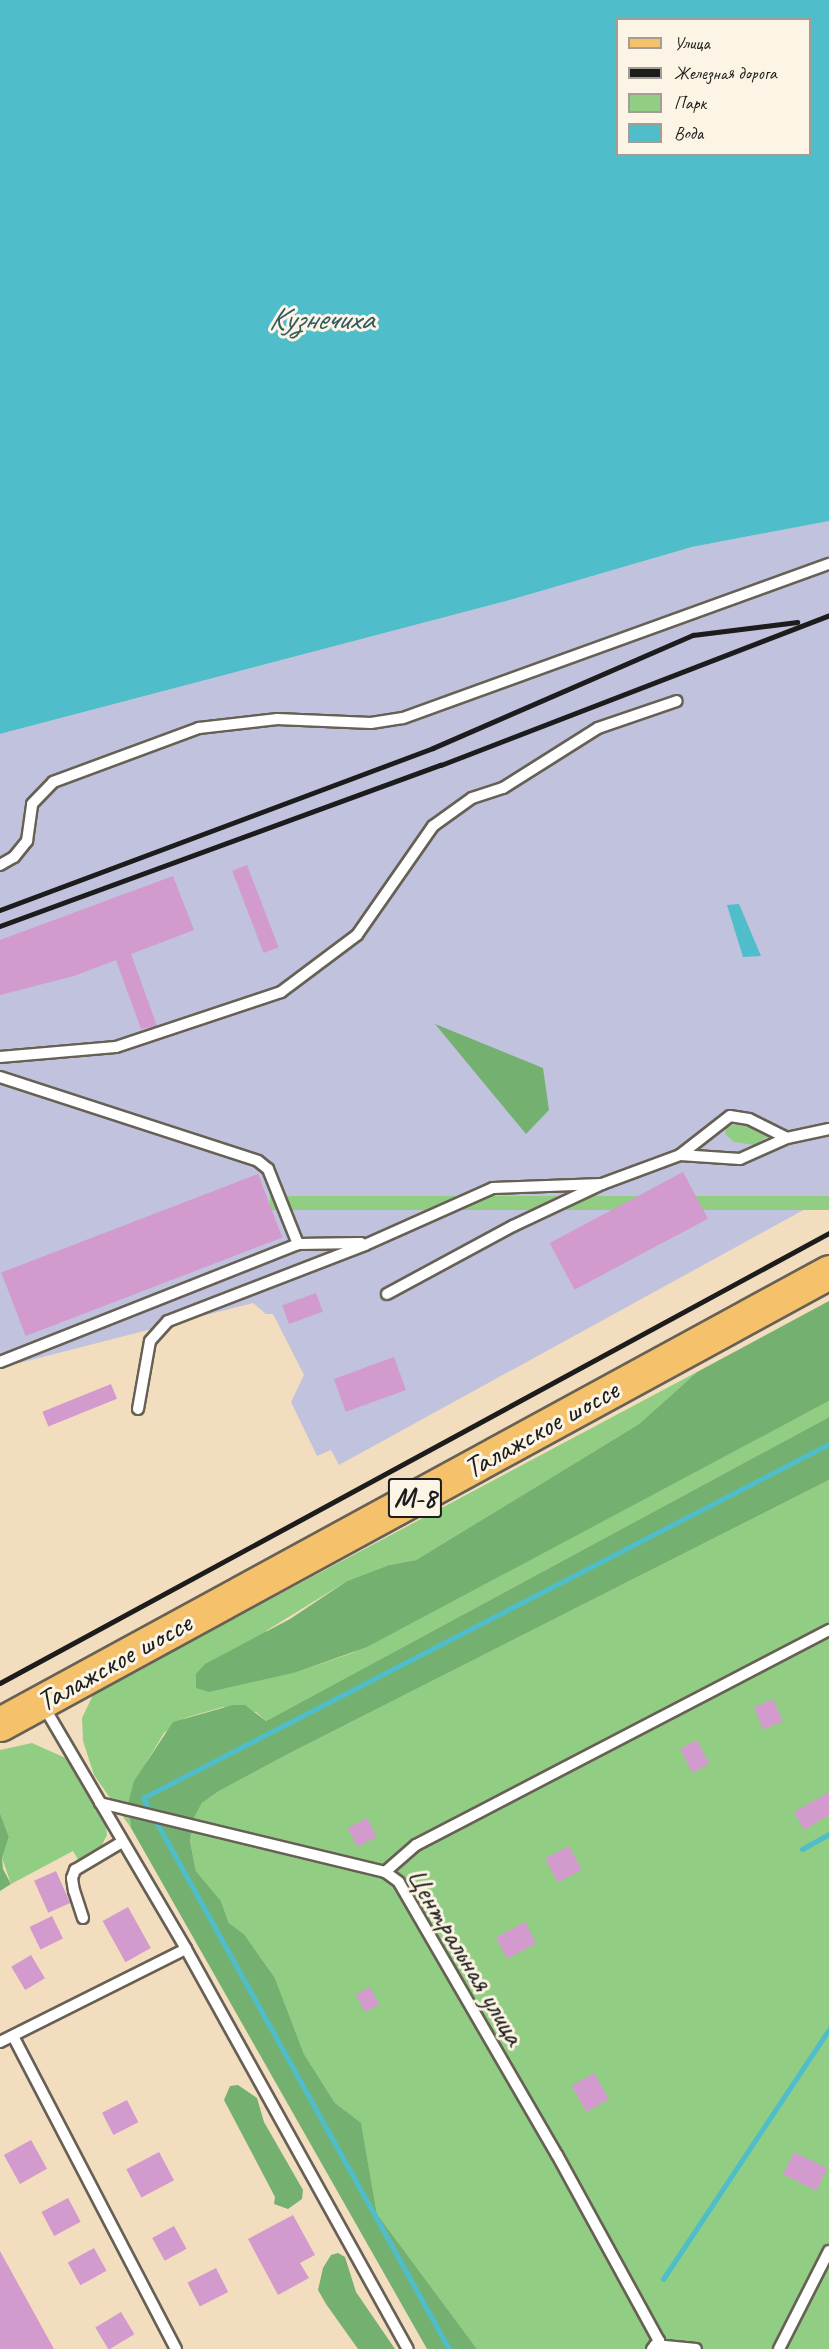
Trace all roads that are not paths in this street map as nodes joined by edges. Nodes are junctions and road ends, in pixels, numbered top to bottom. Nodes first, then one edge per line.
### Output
1 (829, 564) edge
2 (677, 701) dead end
3 (0, 865) edge
4 (0, 1057) edge
5 (0, 1077) edge
6 (829, 1129) edge
7 (787, 1138) junction
8 (680, 1155) junction
9 (602, 1184) junction
10 (370, 1242) junction
11 (298, 1244) junction
12 (829, 1272) edge
13 (387, 1294) dead end
14 (0, 1362) edge
15 (138, 1409) dead end
16 (829, 1630) edge
17 (41, 1702) junction
18 (0, 1724) edge
19 (100, 1803) junction
20 (122, 1842) junction
21 (385, 1872) junction
22 (83, 1918) dead end
23 (186, 1949) junction
24 (13, 2036) junction
25 (0, 2042) edge
26 (829, 2250) edge
27 (654, 2347) edge
28 (176, 2349) edge
29 (408, 2349) edge
30 (696, 2349) edge
31 (779, 2349) edge

1 - 3 lane
2 - 4 lane
5 - 11 lane
6 - 7 lane
7 - 8 lane
7 - 8 lane
8 - 9 lane
9 - 10 lane
9 - 13 lane
10 - 11 lane
10 - 15 lane
11 - 14 lane
12 - 17 main road, Талажское шоссе / М-8
16 - 21 lane, Центральная улица
17 - 18 main road, Талажское шоссе / М-8
17 - 19 lane
19 - 20 lane
19 - 21 lane
20 - 22 lane
20 - 23 lane
21 - 27 lane, Центральная улица
23 - 24 lane
23 - 29 lane
24 - 25 lane
24 - 28 lane
26 - 31 lane
27 - 30 lane

